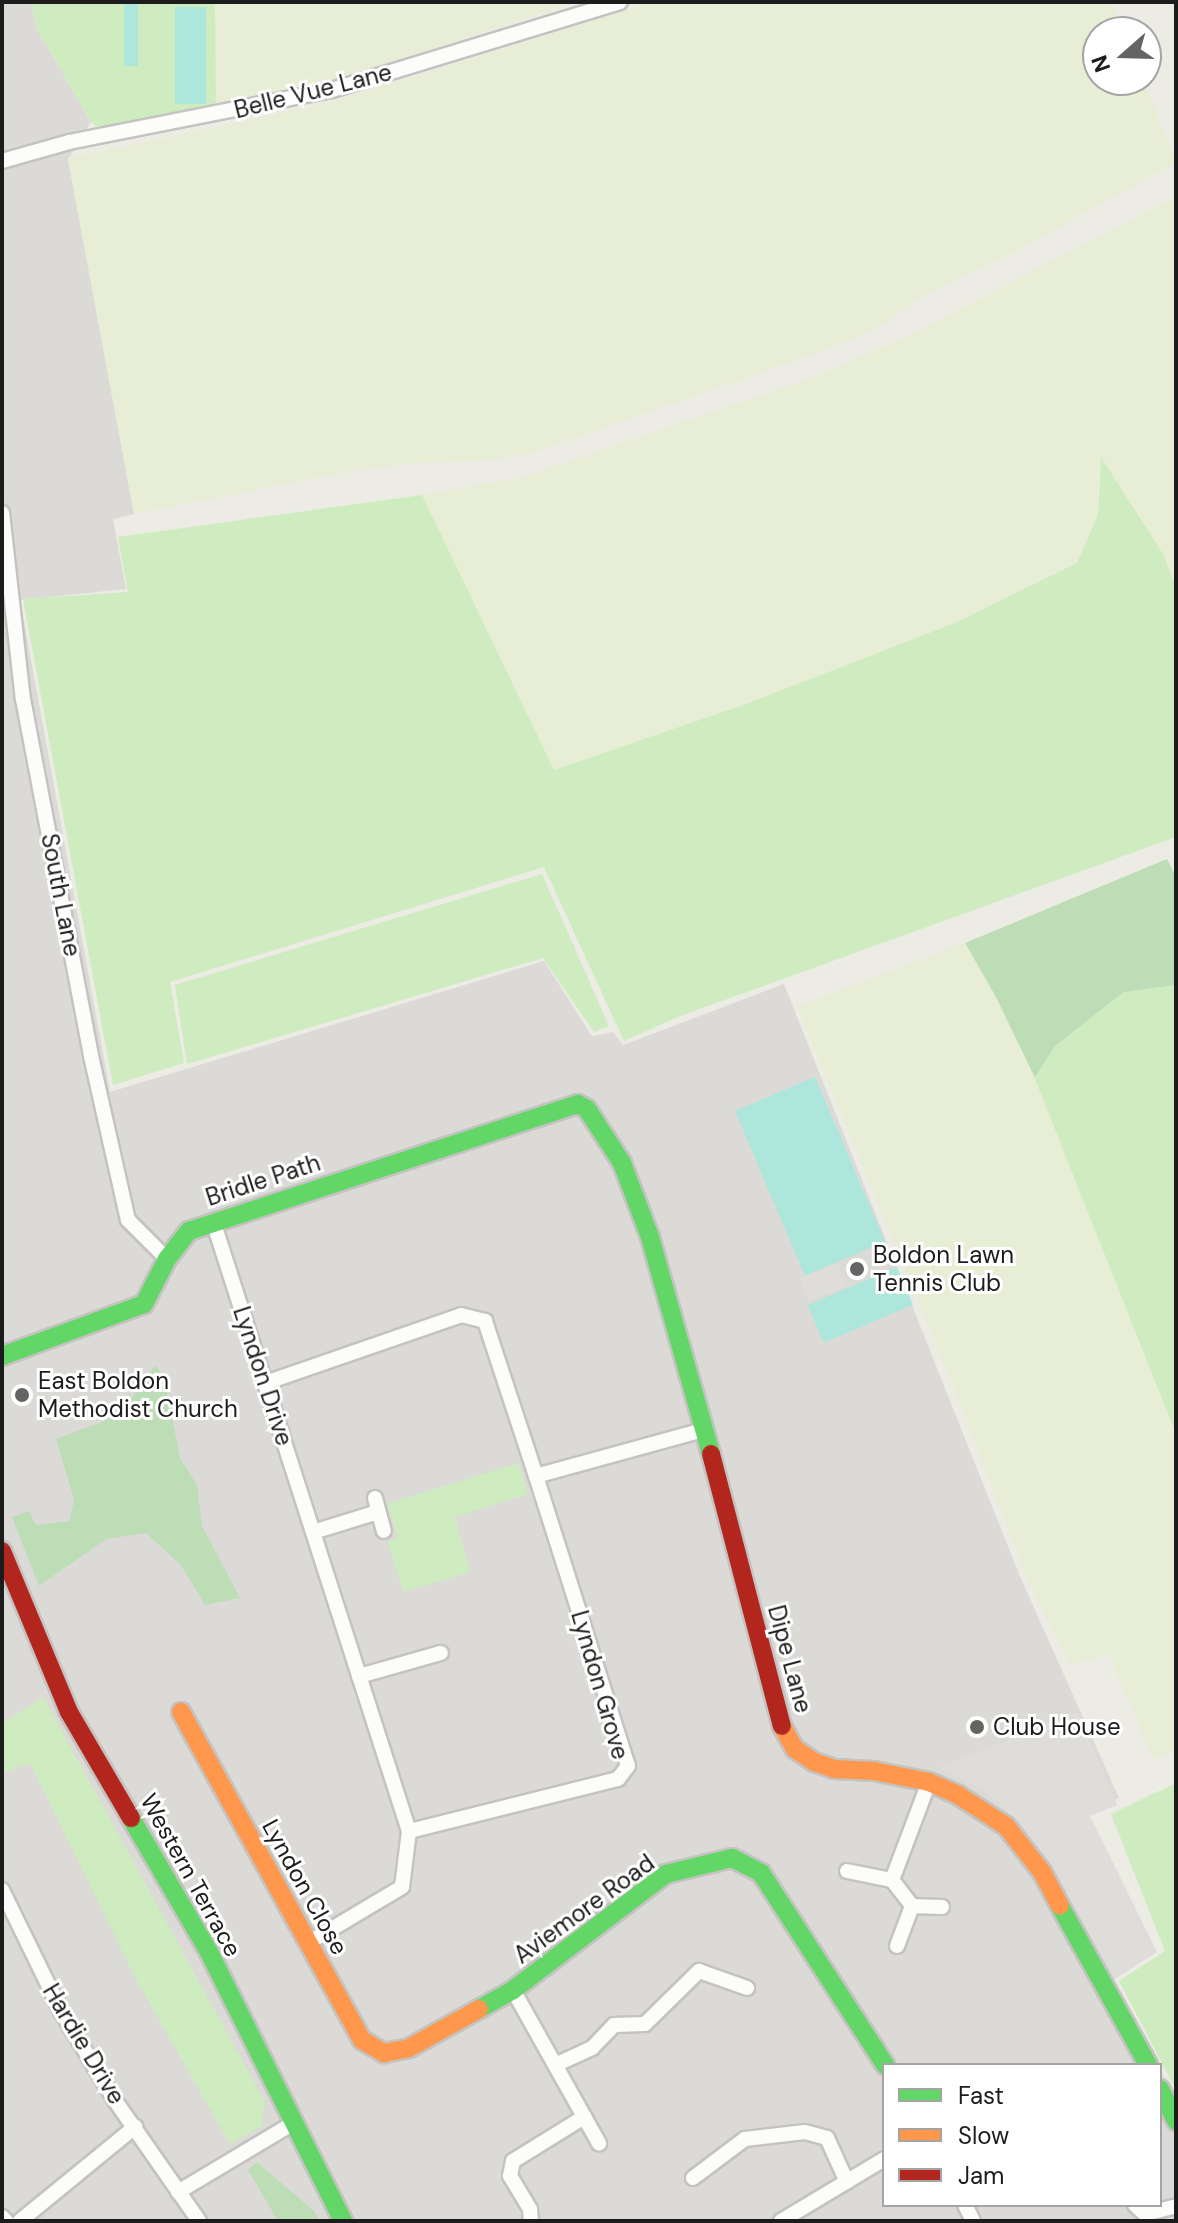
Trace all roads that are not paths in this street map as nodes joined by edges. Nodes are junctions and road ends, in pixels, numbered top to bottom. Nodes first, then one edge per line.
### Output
1 (620, 2) edge
2 (2, 161) edge
3 (2, 513) edge
4 (578, 1104) joint
5 (213, 1221) junction
6 (167, 1259) junction
7 (2, 1356) edge
8 (265, 1383) junction
9 (703, 1430) junction
10 (536, 1476) junction
11 (384, 1531) dead end
12 (313, 1532) junction
13 (2, 1551) edge
14 (441, 1653) dead end
15 (359, 1676) junction
16 (181, 1712) dead end
17 (929, 1782) junction
18 (409, 1831) junction
19 (847, 1871) dead end
20 (892, 1880) junction
21 (2, 1890) edge
22 (912, 1906) junction
23 (942, 1907) dead end
24 (308, 1943) junction
25 (897, 1946) dead end
26 (747, 1988) dead end
27 (513, 1990) junction
28 (409, 2048) joint
29 (884, 2063) edge
30 (1147, 2063) edge
31 (555, 2065) junction
32 (1162, 2093) edge
33 (584, 2117) junction
34 (1176, 2121) edge
35 (295, 2122) junction
36 (135, 2127) junction
37 (599, 2143) dead end
38 (882, 2160) edge
39 (693, 2178) dead end
40 (847, 2182) junction
41 (178, 2192) junction
42 (1176, 2206) edge
43 (1137, 2207) edge
44 (800, 2216) edge
45 (20, 2221) edge
46 (199, 2221) edge
47 (343, 2221) edge
48 (531, 2221) edge
49 (781, 2221) edge

1 - 2 street, Belle Vue Lane
3 - 6 street, South Lane
4 - 5 street, Bridle Path
4 - 9 street, Dipe Lane
5 - 6 street, Bridle Path
5 - 8 street, Lyndon Drive
6 - 7 street, Bridle Path
8 - 10 street, Lyndon Grove
8 - 12 street, Lyndon Drive
9 - 10 street
9 - 17 street, Dipe Lane
10 - 18 street, Lyndon Grove
11 - 12 street
12 - 15 street, Lyndon Drive
13 - 35 street, Western Terrace
14 - 15 street
15 - 18 street, Lyndon Drive
16 - 24 street, Lyndon Close
17 - 20 street
17 - 30 street, Dipe Lane
18 - 24 street, Lyndon Drive
19 - 20 street
20 - 22 street
21 - 36 street, Hardie Drive
22 - 23 street
22 - 25 street
24 - 28 street, Lyndon Close
26 - 31 street
27 - 28 street, Aviemore Road
27 - 29 street, Aviemore Road
27 - 31 street
31 - 33 street
32 - 34 street
33 - 37 street
33 - 48 street
35 - 41 street
35 - 47 street, Western Terrace
36 - 41 street, Hardie Drive
36 - 45 street
38 - 40 street
39 - 40 street
40 - 44 street
41 - 46 street, Hardie Drive
42 - 43 street
44 - 49 street

